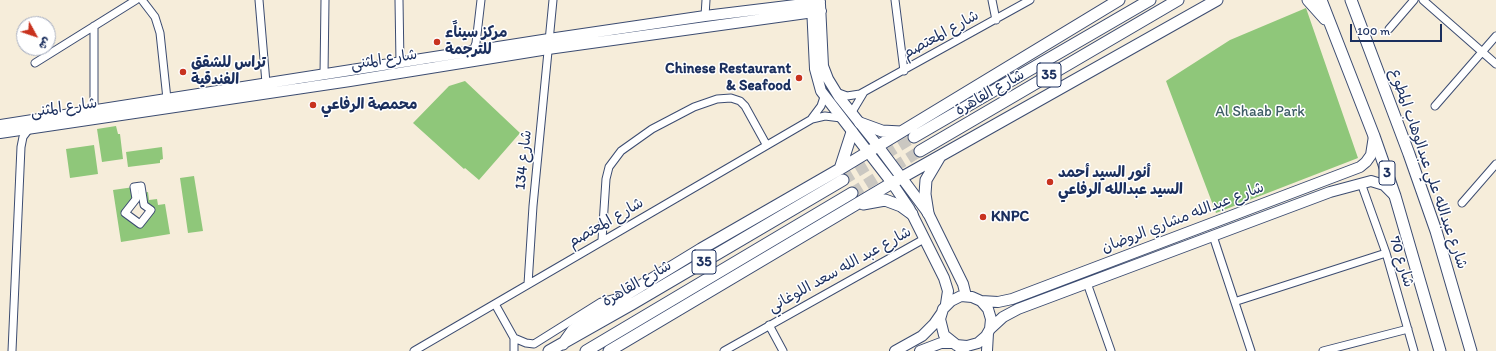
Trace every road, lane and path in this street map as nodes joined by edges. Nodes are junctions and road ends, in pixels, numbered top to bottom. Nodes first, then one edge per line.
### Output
1 (136, 0) edge
2 (142, 0) edge
3 (259, 0) edge
4 (325, 0) edge
5 (399, 0) edge
6 (480, 0) edge
7 (553, 0) edge
8 (706, 0) edge
9 (895, 0) edge
10 (992, 0) edge
11 (1030, 0) edge
12 (1119, 0) edge
13 (1150, 0) edge
14 (1178, 0) edge
15 (1217, 0) edge
16 (1308, 0) edge
17 (1321, 0) edge
18 (1351, 0) edge
19 (1355, 0) edge
20 (1414, 0) edge
21 (1423, 0) edge
22 (816, 5) edge
23 (705, 16) junction
24 (996, 20) junction
25 (1359, 21) junction
26 (94, 26) junction
27 (1389, 29) dead end
28 (1333, 33) junction
29 (1496, 36) edge
30 (549, 44) junction
31 (473, 51) junction
32 (1482, 52) junction
33 (35, 63) dead end
34 (400, 63) junction
35 (1496, 64) edge
36 (904, 71) junction
37 (324, 75) junction
38 (266, 83) junction
39 (835, 92) junction
40 (864, 92) junction
41 (824, 96) junction
42 (167, 99) junction
43 (1435, 106) dead end
44 (94, 110) junction
45 (852, 112) junction
46 (841, 118) junction
47 (812, 119) junction
48 (860, 123) junction
49 (0, 125) edge
50 (29, 128) junction
51 (852, 132) junction
52 (901, 132) junction
53 (0, 133) edge
54 (1374, 136) junction
55 (914, 137) tunnel mouth
56 (766, 144) junction
57 (878, 146) junction
58 (920, 151) tunnel mouth
59 (868, 152) junction
60 (941, 156) junction
61 (1496, 164) edge
62 (842, 175) junction
63 (1329, 178) junction
64 (896, 180) junction
65 (1361, 182) junction
66 (1330, 192) junction
67 (852, 193) tunnel mouth
68 (1395, 196) junction
69 (136, 199) joint
70 (1462, 203) dead end
71 (853, 207) junction
72 (928, 213) junction
73 (912, 214) junction
74 (1214, 236) junction
75 (924, 239) junction
76 (602, 240) junction
77 (1386, 253) junction
78 (1134, 254) junction
79 (1138, 265) junction
80 (956, 272) junction
81 (944, 278) junction
82 (528, 284) junction
83 (1087, 284) junction
84 (966, 296) junction
85 (621, 298) junction
86 (1016, 298) junction
87 (981, 302) junction
88 (1236, 302) junction
89 (495, 304) junction
90 (946, 304) junction
91 (1018, 309) junction
92 (941, 314) junction
93 (769, 325) junction
94 (1408, 329) junction
95 (989, 330) junction
96 (514, 338) junction
97 (917, 340) junction
98 (563, 344) junction
99 (957, 346) edge
100 (12, 351) edge
101 (414, 351) edge
102 (514, 351) edge
103 (549, 351) edge
104 (586, 351) edge
105 (609, 351) edge
106 (724, 351) edge
107 (783, 351) edge
108 (895, 351) edge
109 (921, 351) edge
110 (987, 351) edge
111 (1111, 351) edge
112 (1252, 351) edge
113 (1323, 351) edge
114 (1414, 351) edge
115 (1440, 351) edge
116 (1471, 351) edge

1 - 26 street
2 - 42 street
3 - 38 street
4 - 37 street
5 - 34 street
6 - 31 street
7 - 30 street, شارع 134
8 - 23 street
9 - 36 street
10 - 24 street
11 - 24 street, شارع المعتصم
12 - 52 main road
13 - 55 main road, شارع القاهرة / 35
14 - 58 main road, شارع القاهرة / 35
15 - 60 main road
16 - 28 main road
17 - 28 main road, 3
18 - 25 main road, شارع عبدالله علي عبدالوهاب المطوع / 3
19 - 25 main road
20 - 27 street
21 - 32 street
22 - 23 street, شارع المثنى
22 - 30 street, شارع المثنى
22 - 39 street
22 - 41 street
23 - 30 street, شارع المثنى
24 - 36 street, شارع المعتصم
25 - 116 main road, شارع عبدالله علي عبدالوهاب المطوع / 3
26 - 33 street
26 - 44 street
28 - 54 main road, 3
29 - 32 street
30 - 31 street, شارع المثنى
30 - 50 street, شارع المثنى
30 - 82 street, شارع 134
31 - 34 street, شارع المثنى
32 - 35 street
32 - 43 street
34 - 37 street, شارع المثنى
36 - 40 street, شارع المعتصم
37 - 38 street, شارع المثنى
38 - 42 street, شارع المثنى
39 - 40 street, شارع المعتصم
39 - 45 street
40 - 45 street
41 - 46 street
41 - 47 street
42 - 44 street, شارع المثنى
44 - 49 street, شارع المثنى
45 - 48 street
46 - 47 street, شارع المعتصم
46 - 51 street
47 - 56 street, شارع المعتصم
48 - 52 main road
48 - 57 street
50 - 53 street, شارع المثنى
50 - 100 street
51 - 59 street
51 - 62 main road
52 - 57 main road
54 - 63 street, شارع عبدالله مشاري الروضان
54 - 68 main road, 3
56 - 76 street, شارع المعتصم
56 - 76 street
57 - 59 main road
57 - 64 street
59 - 62 main road
59 - 64 street
60 - 64 main road
60 - 72 main road
61 - 70 street
62 - 85 main road
62 - 98 main road, شارع القاهرة / 35
63 - 66 street
63 - 78 street, شارع عبدالله مشاري الروضان
64 - 71 main road
64 - 72 street
64 - 73 street
65 - 66 street, شارع عبدالله مشاري الروضان
65 - 68 street, شارع عبدالله مشاري الروضان
65 - 77 street, شارع 70
66 - 74 street, شارع عبدالله مشاري الروضان
67 - 104 main road, شارع القاهرة / 35
68 - 115 main road, 3
69 - 69 street
71 - 73 main road
71 - 105 main road
72 - 80 street
73 - 75 street
74 - 79 street, شارع عبدالله مشاري الروضان
74 - 88 street
75 - 81 street
75 - 93 street, شارع عبد الله سعد اللوغاني
76 - 82 street, شارع المعتصم
77 - 88 street
77 - 94 street, شارع 70
78 - 79 street
78 - 86 street, شارع عبدالله مشاري الروضان
79 - 83 street, شارع عبدالله مشاري الروضان
80 - 81 street
80 - 84 street
81 - 90 street
82 - 89 street, شارع المعتصم
83 - 91 street, شارع عبدالله مشاري الروضان
83 - 111 street
84 - 87 street
84 - 90 street
85 - 96 street
85 - 98 main road
86 - 87 street, شارع عبدالله مشاري الروضان
86 - 91 street
87 - 95 street
88 - 112 street
89 - 96 street
89 - 101 street, شارع المعتصم
90 - 92 street
91 - 95 street, شارع عبدالله مشاري الروضان
92 - 97 street
92 - 99 street
93 - 106 street, شارع عبد الله سعد اللوغاني
93 - 107 street, شارع عبد الله سعد اللوغاني
94 - 113 street
94 - 114 street, شارع 70
95 - 99 street
95 - 110 street
96 - 102 street
97 - 108 street
97 - 109 street
98 - 103 main road, شارع القاهرة / 35
99 - 109 street

